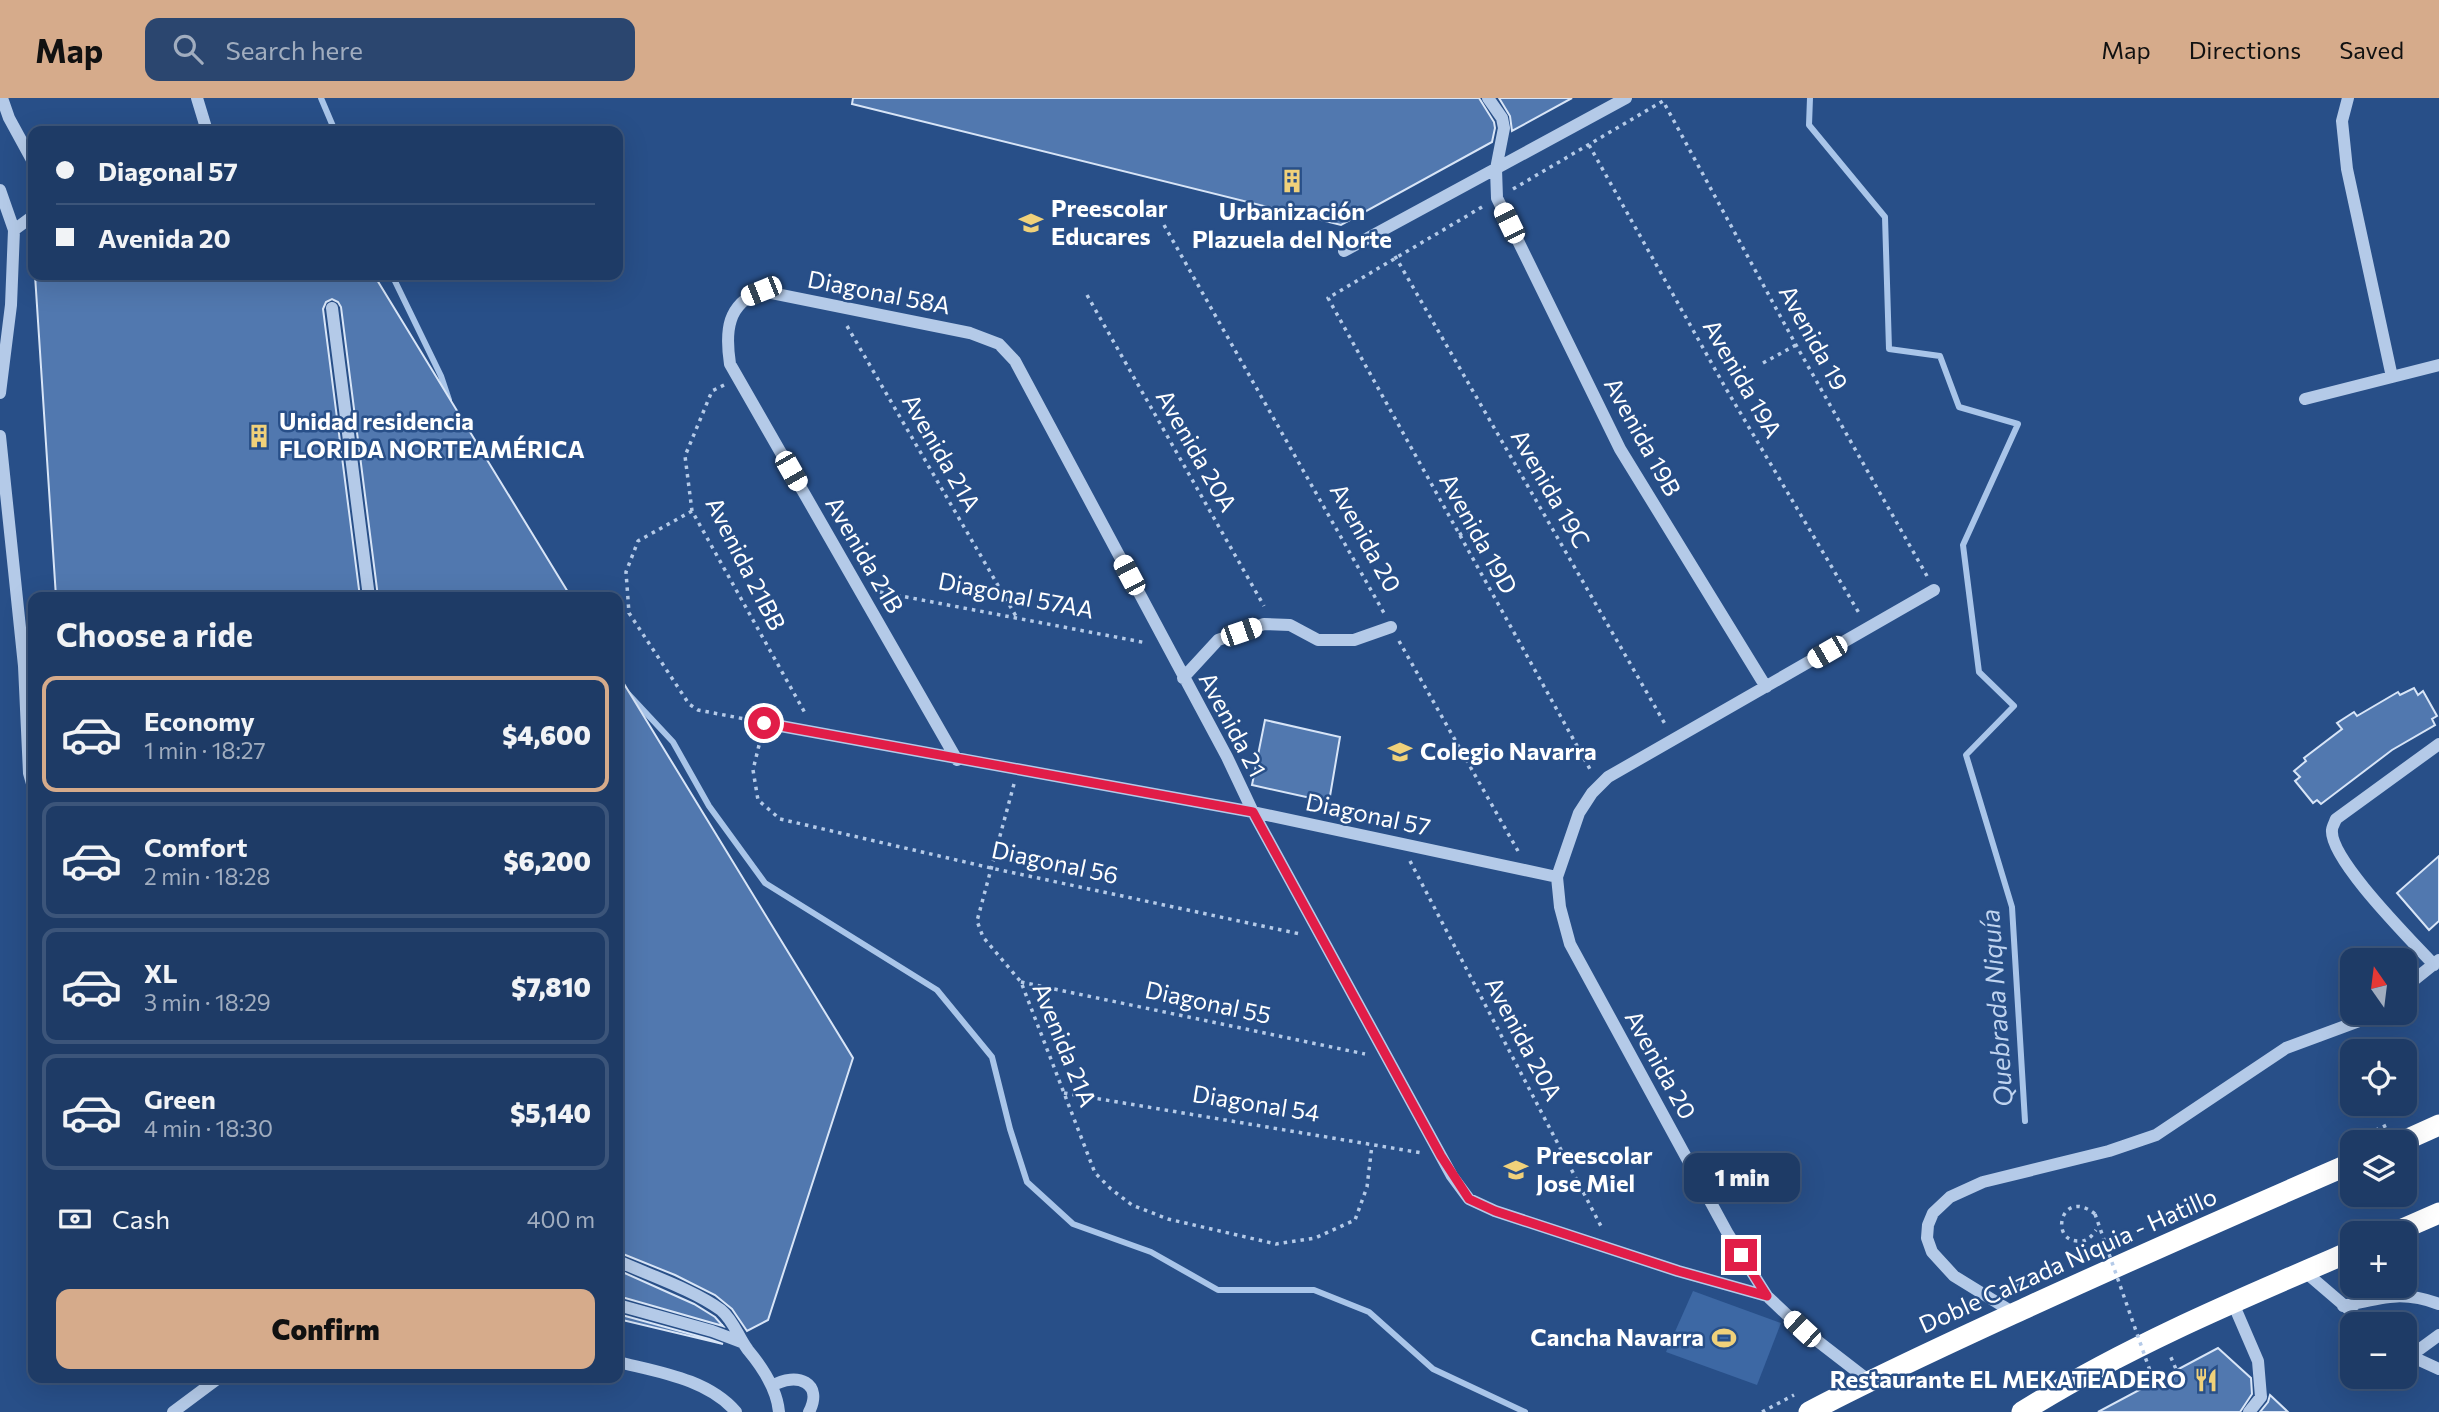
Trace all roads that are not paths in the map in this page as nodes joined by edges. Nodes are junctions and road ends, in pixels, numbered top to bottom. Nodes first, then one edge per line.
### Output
1 (2, 98) edge
2 (197, 98) edge
3 (1488, 98) edge
4 (1626, 98) edge
5 (2348, 98) edge
6 (205, 126) edge
7 (28, 153) edge
8 (1496, 169) junction
9 (0, 190) edge
10 (28, 220) edge
11 (14, 230) junction
12 (1344, 251) dead end
13 (332, 308) dead end
14 (729, 329) joint
15 (999, 344) joint
16 (2439, 365) edge
17 (2392, 377) junction
18 (0, 393) edge
19 (2305, 399) dead end
20 (0, 436) edge
21 (1934, 590) road end
22 (368, 592) edge
23 (1391, 627) road end
24 (1184, 678) junction
25 (1766, 687) junction
26 (764, 723) road end
27 (28, 737) edge
28 (2439, 744) edge
29 (957, 760) junction
30 (1253, 812) junction
31 (1557, 877) junction
32 (2437, 962) edge
33 (2417, 978) edge
34 (2345, 1026) edge
35 (2439, 1125) edge
36 (2417, 1135) edge
37 (2340, 1168) edge
38 (2439, 1213) edge
39 (2417, 1222) edge
40 (2340, 1256) edge
41 (623, 1263) edge
42 (2304, 1272) junction
43 (1767, 1296) junction
44 (2232, 1303) junction
45 (2439, 1304) edge
46 (623, 1306) edge
47 (2343, 1306) junction
48 (2351, 1312) edge
49 (2014, 1313) junction
50 (2439, 1335) edge
51 (741, 1342) junction
52 (2417, 1349) edge
53 (2417, 1359) edge
54 (623, 1363) edge
55 (2439, 1368) edge
56 (1868, 1380) junction
57 (212, 1383) edge
58 (772, 1386) junction
59 (2027, 1409) edge
60 (173, 1412) edge
61 (736, 1412) edge
62 (779, 1412) edge
63 (809, 1412) edge
64 (1809, 1412) edge
65 (2249, 1412) edge

1 - 7 street
2 - 6 street
3 - 8 street
4 - 8 street
5 - 17 street
8 - 12 street
8 - 25 street, Avenida 19B
9 - 11 street
10 - 11 street
11 - 18 street
13 - 22 street
14 - 15 street, Diagonal 58A
14 - 29 street, Avenida 21B
15 - 24 street, Avenida 21
16 - 17 street
17 - 19 street
20 - 27 street
21 - 25 street
23 - 24 street
24 - 30 street, Avenida 21
25 - 31 street
26 - 29 street, Diagonal 57
28 - 32 street
29 - 30 street, Diagonal 57
30 - 31 street, Diagonal 57
30 - 43 street, Avenida 21
31 - 43 street, Avenida 20
32 - 33 street
34 - 49 street
35 - 36 highway
37 - 49 highway, Doble Calzada Niquia - Hatillo
38 - 39 highway
40 - 42 highway
41 - 51 street
42 - 44 highway
42 - 47 street
43 - 56 street, Avenida 20
44 - 59 highway
44 - 65 street
45 - 47 street
46 - 51 street
47 - 48 street
49 - 56 highway, Doble Calzada Niquia - Hatillo
50 - 52 street
51 - 58 street
53 - 55 street
54 - 61 street
56 - 64 highway, Doble Calzada Niquia - Hatillo
57 - 60 street
58 - 62 street
58 - 63 street

